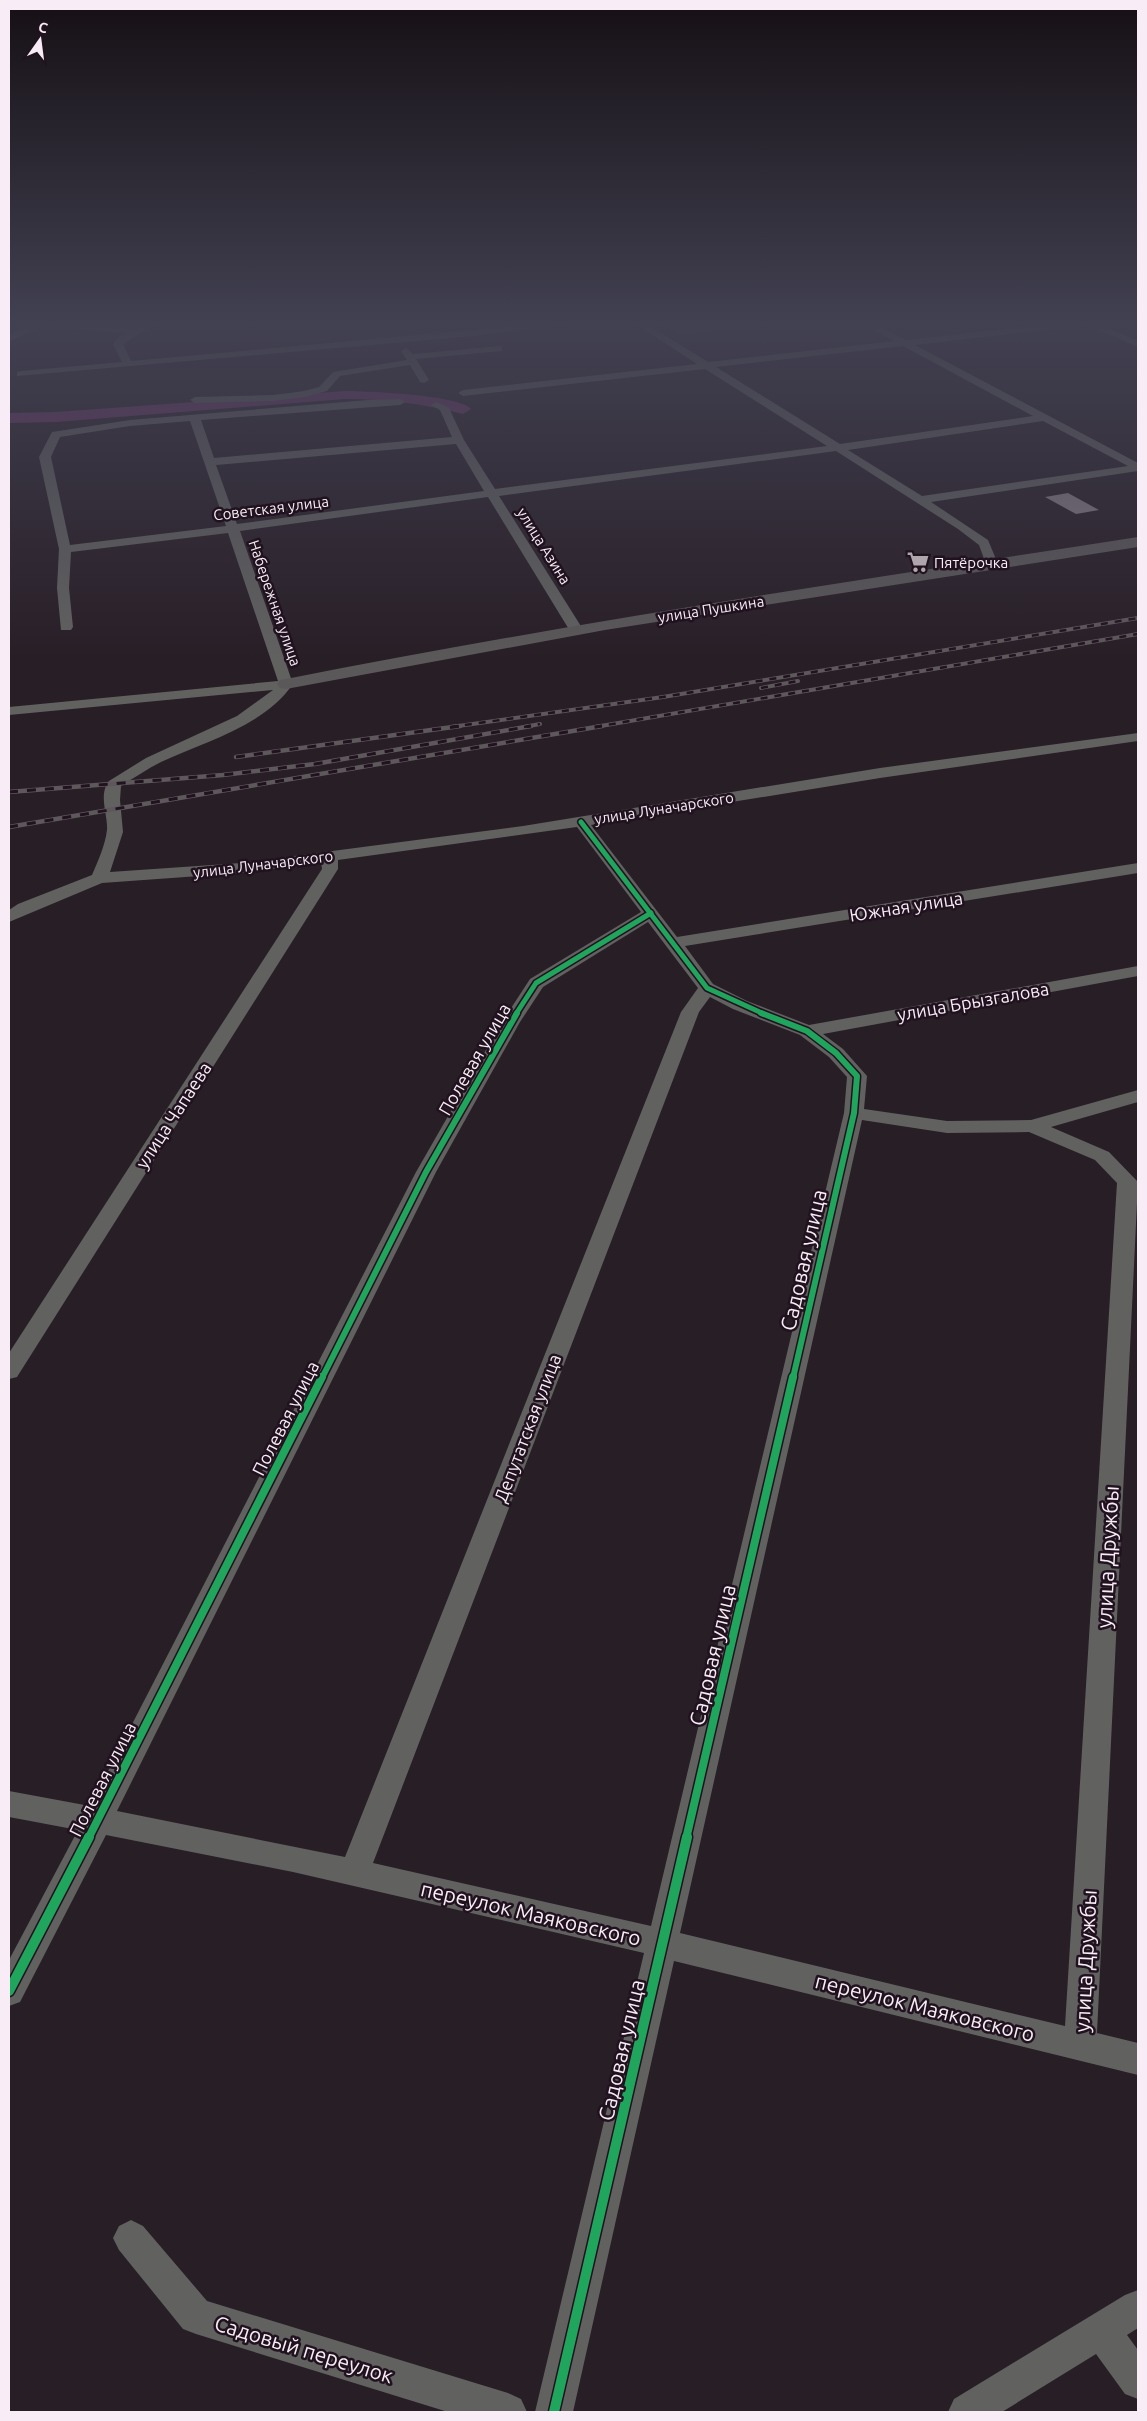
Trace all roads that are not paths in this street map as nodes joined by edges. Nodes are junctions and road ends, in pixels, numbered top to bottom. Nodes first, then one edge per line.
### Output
1 (63, 433) edge
2 (200, 433) edge
3 (456, 433) edge
4 (814, 433) edge
5 (938, 433) edge
6 (1075, 433) edge
7 (459, 440) junction
8 (837, 448) junction
9 (210, 462) junction
10 (1138, 467) edge
11 (492, 494) junction
12 (919, 500) junction
13 (232, 529) junction
14 (1138, 542) edge
15 (65, 549) junction
16 (992, 564) junction
17 (66, 628) dead end
18 (577, 631) junction
19 (286, 684) junction
20 (9, 711) edge
21 (1138, 737) edge
22 (581, 822) junction
23 (329, 857) junction
24 (1138, 868) edge
25 (99, 878) junction
26 (651, 912) junction
27 (9, 918) edge
28 (674, 943) junction
29 (1138, 971) edge
30 (707, 988) junction
31 (807, 1031) junction
32 (1138, 1096) edge
33 (854, 1113) junction
34 (1032, 1126) junction
35 (9, 1371) edge
36 (9, 1804) edge
37 (98, 1820) junction
38 (354, 1872) junction
39 (662, 1944) junction
40 (9, 1991) edge
41 (1080, 2045) junction
42 (1138, 2059) edge
43 (131, 2238) dead end
44 (1138, 2308) edge
45 (1102, 2331) junction
46 (1138, 2380) edge
47 (508, 2412) edge
48 (554, 2412) edge
49 (967, 2412) edge

1 - 15 street
2 - 9 street, Набережная улица
3 - 7 street, улица Азина
4 - 8 street
5 - 8 street, Советская улица
6 - 10 street
7 - 9 street
7 - 11 street, улица Азина
8 - 11 street, Советская улица
8 - 12 street
9 - 13 street, Набережная улица
10 - 12 street
11 - 13 street, Советская улица
11 - 18 street, улица Азина
12 - 16 street
13 - 15 street, Советская улица
13 - 19 street, Набережная улица
14 - 16 main road, улица Пушкина
15 - 17 street
16 - 18 main road, улица Пушкина
18 - 19 main road, улица Пушкина
19 - 20 street
19 - 25 street
21 - 22 street, улица Луначарского
22 - 23 street, улица Луначарского
22 - 26 street
23 - 25 street, улица Луначарского
23 - 35 street, улица Чапаева
24 - 28 street, Южная улица
25 - 27 street, улица Луначарского
26 - 28 street
26 - 37 street, Полевая улица
28 - 30 street
29 - 31 street, улица Брызгалова
30 - 31 street, Садовая улица
30 - 38 street, Депутатская улица
31 - 33 street, Садовая улица
32 - 34 street, улица Дружбы
33 - 34 street, улица Дружбы
33 - 39 street, Садовая улица
34 - 41 street, улица Дружбы
36 - 37 street, переулок Маяковского
37 - 38 street, переулок Маяковского
37 - 40 street, Полевая улица
38 - 39 street, переулок Маяковского
39 - 41 street, переулок Маяковского
39 - 48 street, Садовая улица
41 - 42 street, переулок Маяковского
43 - 47 street, Садовый переулок
44 - 45 street
45 - 46 street
45 - 49 street

